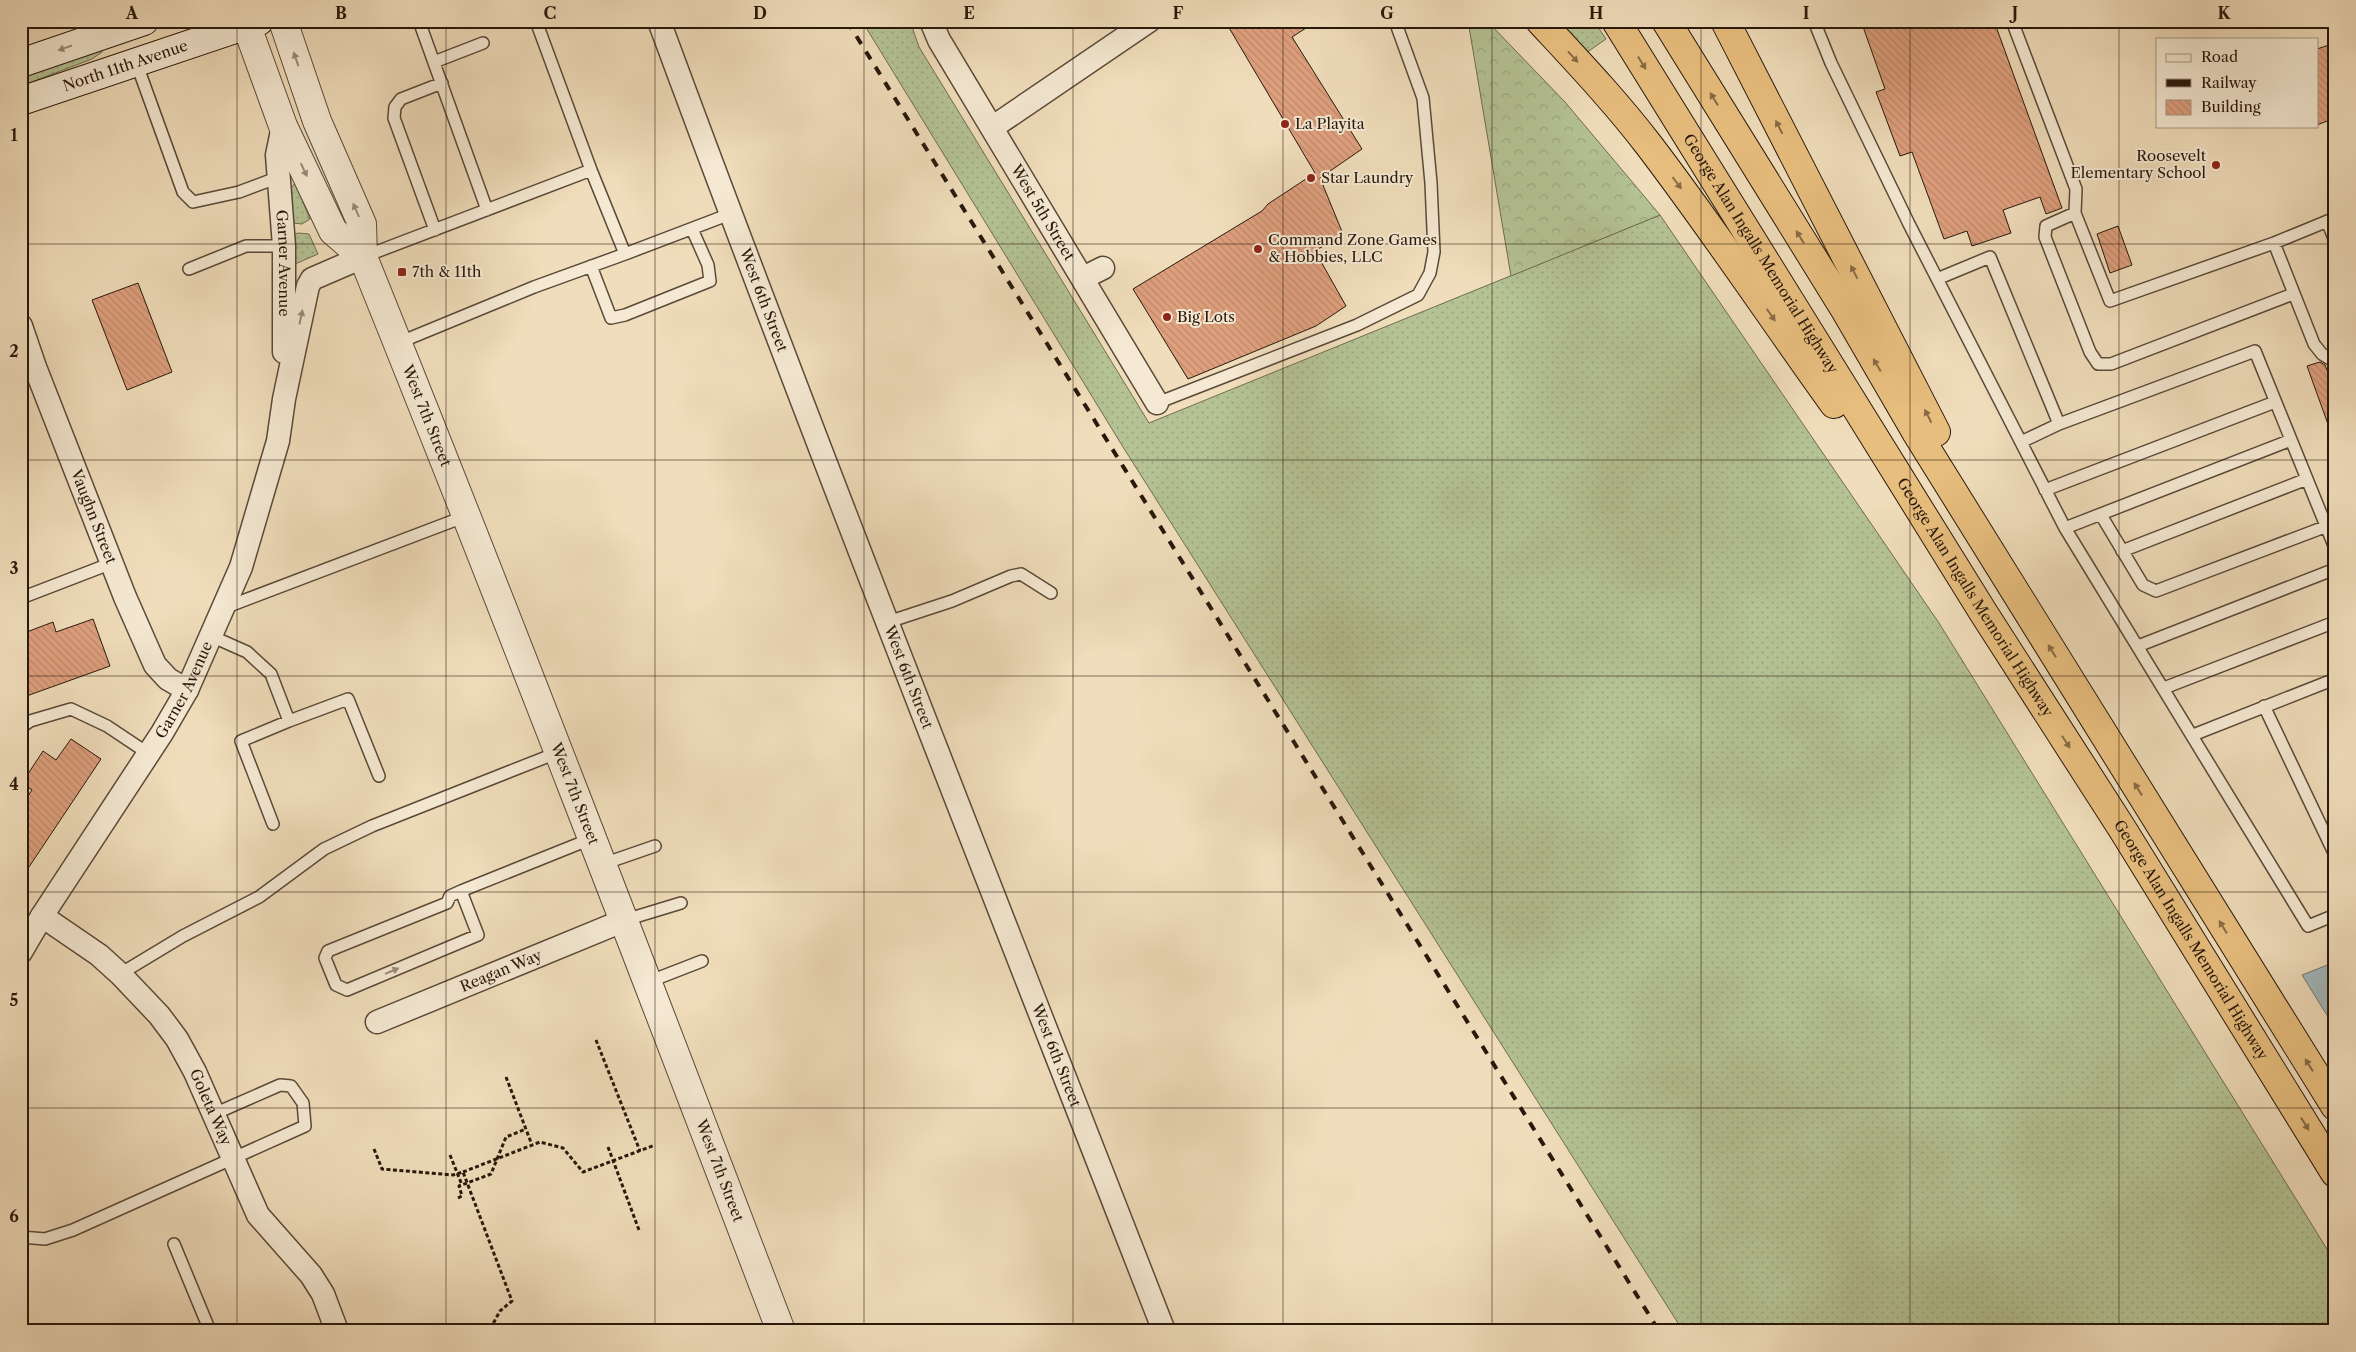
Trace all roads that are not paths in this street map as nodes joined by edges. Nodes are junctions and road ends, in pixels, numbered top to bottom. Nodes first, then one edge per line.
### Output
1 (144, 21) edge
2 (283, 21) edge
3 (418, 21) edge
4 (536, 21) edge
5 (659, 21) edge
6 (931, 21) edge
7 (1149, 21) edge
8 (1395, 21) edge
9 (1540, 21) edge
10 (1616, 21) edge
11 (1666, 21) edge
12 (1726, 21) edge
13 (1814, 21) edge
14 (2012, 21) edge
15 (250, 23) edge
16 (483, 43) dead end
17 (136, 62) junction
18 (434, 62) junction
19 (21, 63) edge
20 (442, 83) junction
21 (21, 101) edge
22 (283, 126) junction
23 (993, 127) junction
24 (591, 170) junction
25 (279, 176) junction
26 (488, 210) junction
27 (2075, 213) junction
28 (730, 214) junction
29 (2331, 220) edge
30 (692, 229) junction
31 (435, 230) junction
32 (2335, 241) edge
33 (2274, 243) junction
34 (284, 246) junction
35 (625, 254) junction
36 (364, 258) junction
37 (591, 266) junction
38 (1103, 268) dead end
39 (189, 269) dead end
40 (1083, 278) junction
41 (1937, 279) junction
42 (2293, 294) junction
43 (21, 326) edge
44 (398, 344) junction
45 (2335, 357) edge
46 (284, 399) junction
47 (2275, 402) junction
48 (1157, 403) joint
49 (2059, 424) junction
50 (2291, 440) junction
51 (2021, 442) junction
52 (2307, 479) junction
53 (2045, 490) junction
54 (2101, 514) junction
55 (467, 515) junction
56 (2330, 524) edge
57 (2065, 528) junction
58 (2335, 548) edge
59 (2122, 551) junction
60 (112, 563) junction
61 (2335, 570) edge
62 (2011, 586) junction
63 (1051, 592) dead end
64 (21, 598) edge
65 (223, 608) junction
66 (1983, 612) junction
67 (888, 622) junction
68 (2335, 622) edge
69 (211, 636) junction
70 (2138, 646) junction
71 (2335, 679) edge
72 (2164, 688) junction
73 (187, 690) junction
74 (2264, 706) junction
75 (289, 721) junction
76 (21, 728) edge
77 (2193, 734) junction
78 (560, 752) junction
79 (149, 754) junction
80 (379, 776) dead end
81 (273, 824) dead end
82 (593, 838) junction
83 (655, 846) dead end
84 (2335, 855) edge
85 (603, 864) junction
86 (461, 891) junction
87 (681, 903) dead end
88 (2335, 915) edge
89 (625, 920) junction
90 (32, 924) edge
91 (21, 952) edge
92 (702, 961) dead end
93 (120, 974) junction
94 (648, 982) junction
95 (376, 1022) dead end
96 (2335, 1106) edge
97 (214, 1114) junction
98 (232, 1158) junction
99 (2335, 1173) edge
100 (21, 1237) edge
101 (174, 1244) dead end
102 (210, 1331) edge
103 (337, 1331) edge
104 (781, 1331) edge
105 (1164, 1331) edge

1 -> 19 street
36 -> 2 street, West 7th Street
3 - 18 lane
4 - 24 lane
5 - 28 street, West 6th Street
6 - 23 street, West 5th Street
7 - 23 street
8 - 48 lane
9 -> 66 highway
10 -> 66 highway, George Alan Ingalls Memorial Highway
62 -> 11 highway
62 -> 12 highway
13 - 41 lane
14 - 27 lane
15 - 17 street, North 11th Avenue
15 - 22 street, West 7th Street
16 - 18 lane
17 - 21 street, North 11th Avenue
17 - 25 lane
18 - 20 lane
20 - 26 lane
20 - 31 lane
22 - 25 street, Garner Avenue
22 -> 36 street, West 7th Street
23 - 40 street, West 5th Street
24 - 26 lane
24 - 35 lane
25 - 34 street, Garner Avenue
26 - 31 lane
27 - 33 lane
27 - 42 lane
28 - 30 lane
28 - 67 street, West 6th Street
29 - 32 lane
29 - 33 lane
30 - 35 lane
30 - 37 lane
31 - 36 lane
33 - 42 lane
34 - 39 lane
34 - 46 street, Garner Avenue
35 - 37 lane
36 - 44 street, West 7th Street
46 -> 36 street, Garner Avenue
37 - 44 lane
38 - 40 street
40 - 48 street, West 5th Street
41 - 49 lane
41 - 51 lane
42 - 45 lane
43 - 60 street, Vaughn Street
44 - 55 street, West 7th Street
46 - 65 street, Garner Avenue
47 - 49 lane
47 - 50 lane
47 - 53 lane
49 - 51 lane
50 - 52 lane
50 - 54 lane
51 - 53 lane
52 - 56 lane
52 - 59 lane
53 - 57 lane
54 - 57 lane
54 - 59 lane
55 - 65 lane
55 - 78 street, West 7th Street
56 - 58 lane
56 - 59 lane
57 - 70 lane
60 - 64 lane
60 - 73 street, Vaughn Street
61 - 70 lane
96 -> 62 highway
63 - 67 lane
65 - 69 street, Garner Avenue
66 -> 99 highway, George Alan Ingalls Memorial Highway
67 - 105 street, West 6th Street
68 - 72 lane
69 - 73 street, Garner Avenue
69 - 75 lane
70 - 72 lane
71 - 74 lane
72 - 77 lane
73 - 79 street, Garner Avenue
74 - 77 lane
74 - 84 lane
75 - 80 lane
75 - 81 lane
76 - 79 lane
77 - 88 lane
78 - 82 street, West 7th Street
78 - 93 lane
79 - 90 street, Garner Avenue
82 - 85 street, West 7th Street
82 - 86 lane
83 - 85 lane
85 - 89 street, West 7th Street
86 -> 86 lane
87 - 89 lane
89 - 94 street, West 7th Street
89 - 95 street, Reagan Way
90 - 91 street, Garner Avenue
90 - 93 street, Goleta Way
92 - 94 lane
93 - 97 street, Goleta Way
94 - 104 street, West 7th Street
97 - 98 street, Goleta Way
97 - 98 lane
98 - 100 lane
98 - 103 street, Goleta Way
101 - 102 lane

